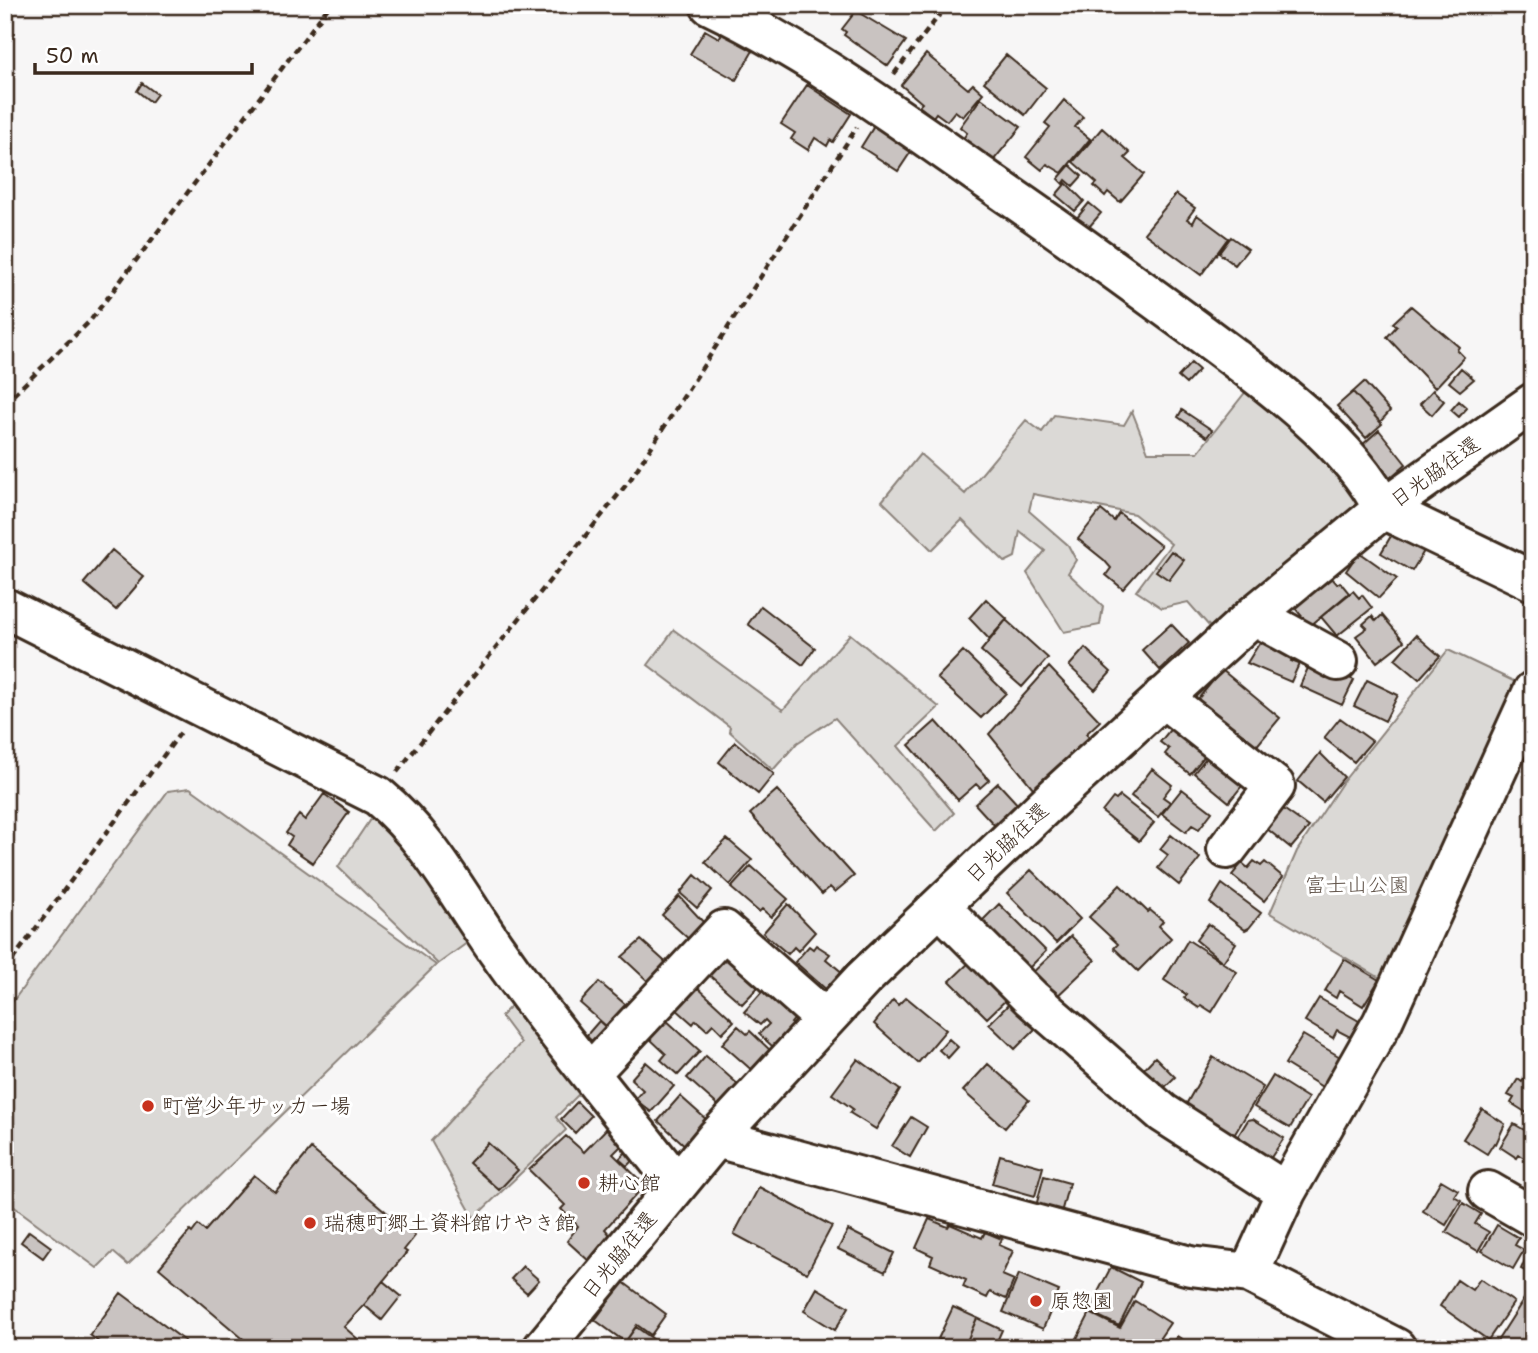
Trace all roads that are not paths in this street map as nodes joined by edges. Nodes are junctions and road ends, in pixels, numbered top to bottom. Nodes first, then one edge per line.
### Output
1 (710, 5) edge
2 (1533, 403) edge
3 (1383, 509) junction
4 (1533, 580) edge
5 (5, 608) edge
6 (1254, 615) junction
7 (1338, 661) dead end
8 (1533, 691) edge
9 (1162, 697) junction
10 (1227, 849) dead end
11 (940, 907) junction
12 (825, 1020) junction
13 (590, 1073) junction
14 (716, 1139) junction
15 (677, 1184) junction
16 (1488, 1191) dead end
17 (1286, 1192) junction
18 (1533, 1217) edge
19 (1249, 1273) junction
20 (543, 1348) edge
21 (1396, 1348) edge

1 - 3 street
2 - 3 street, 日光脇往還
3 - 4 street
3 - 6 street, 日光脇往還
5 - 13 street
6 - 7 street
6 - 9 street, 日光脇往還
8 - 17 street
9 - 10 street
9 - 11 street, 日光脇往還
11 - 12 street, 日光脇往還
11 - 17 street
12 - 13 street
12 - 14 street, 日光脇往還
13 - 15 street
14 - 15 street, 日光脇往還
14 - 19 street
15 - 20 street, 日光脇往還
16 - 18 street
17 - 19 street
19 - 21 street

